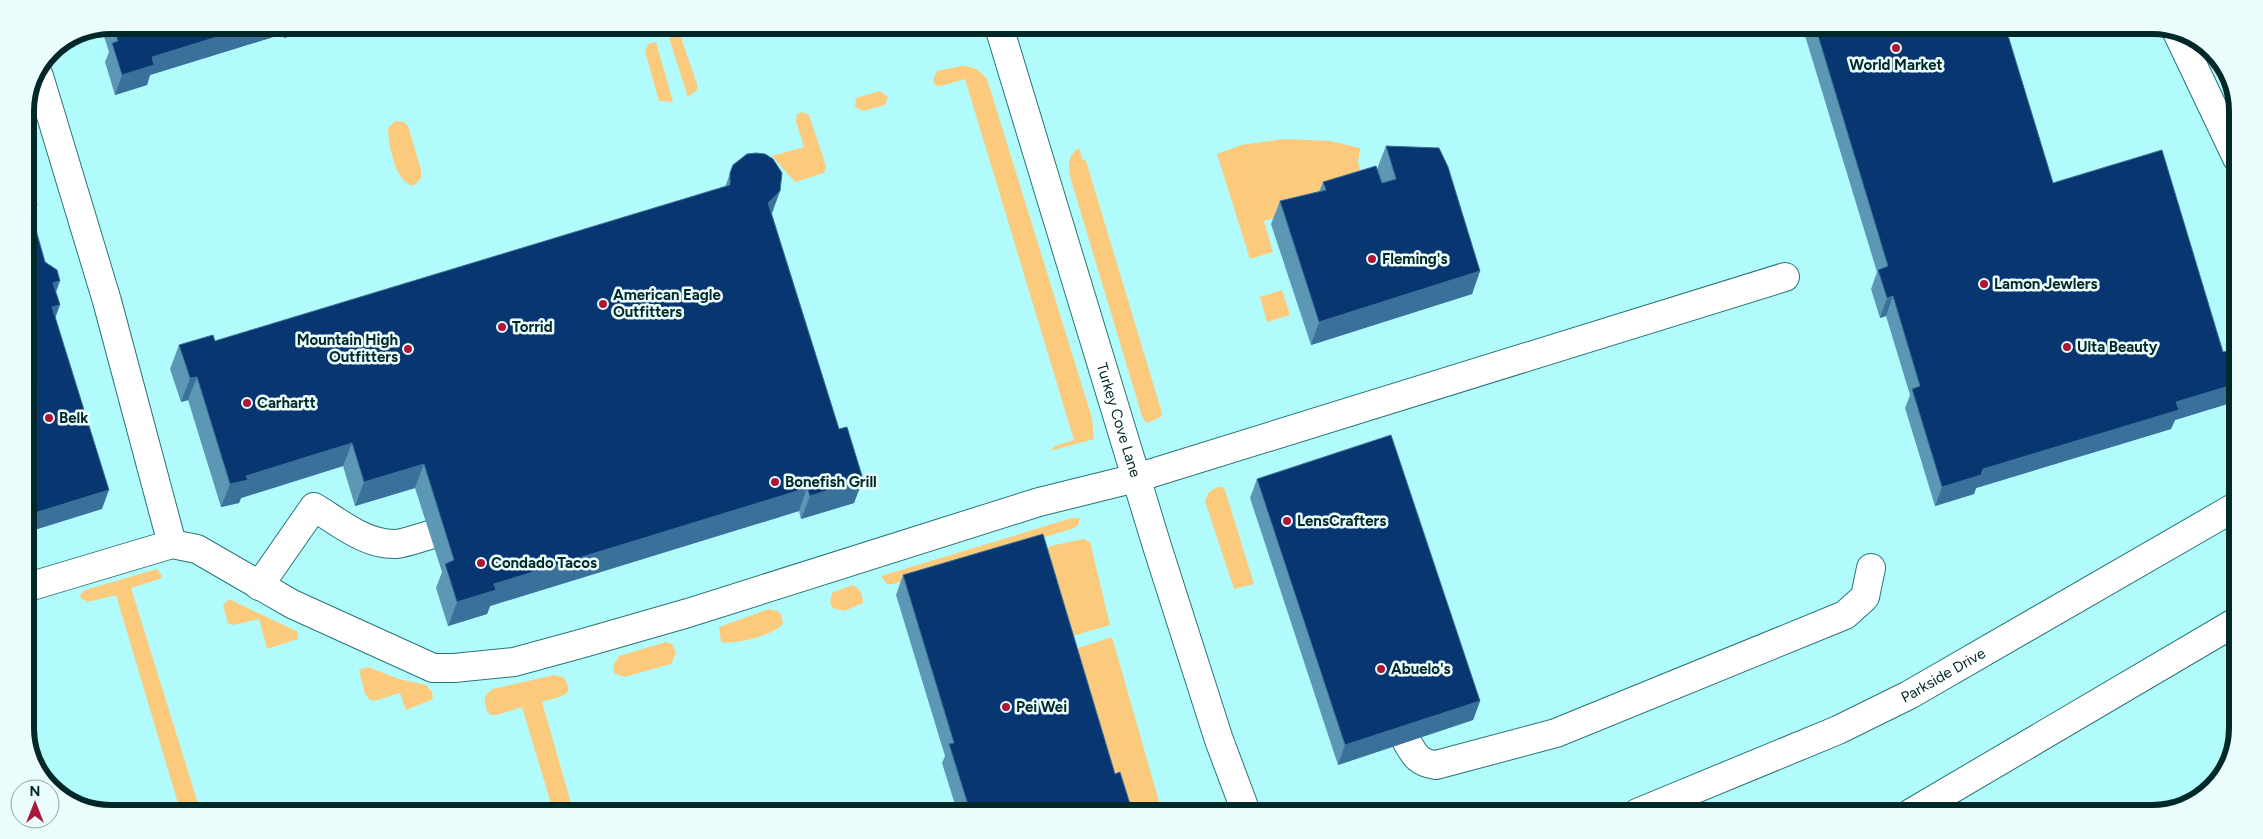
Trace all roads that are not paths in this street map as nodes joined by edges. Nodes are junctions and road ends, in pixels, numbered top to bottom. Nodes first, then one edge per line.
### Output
1 (1001, 34) edge
2 (2181, 40) edge
3 (40, 82) edge
4 (2229, 141) edge
5 (1785, 276) dead end
6 (1136, 478) junction
7 (2229, 510) edge
8 (430, 535) dead end
9 (172, 544) junction
10 (1870, 568) dead end
11 (34, 585) edge
12 (260, 586) junction
13 (2229, 626) edge
14 (1406, 742) edge
15 (1243, 805) edge
16 (1656, 805) edge
17 (1926, 805) edge

1 - 6 street, Turkey Cove Lane
2 - 4 street
3 - 9 street
5 - 6 street
6 - 12 street
6 - 15 street, Turkey Cove Lane
7 - 16 street, Parkside Drive
8 - 12 street
9 - 11 street
9 - 12 street
10 - 14 street
13 - 17 street

